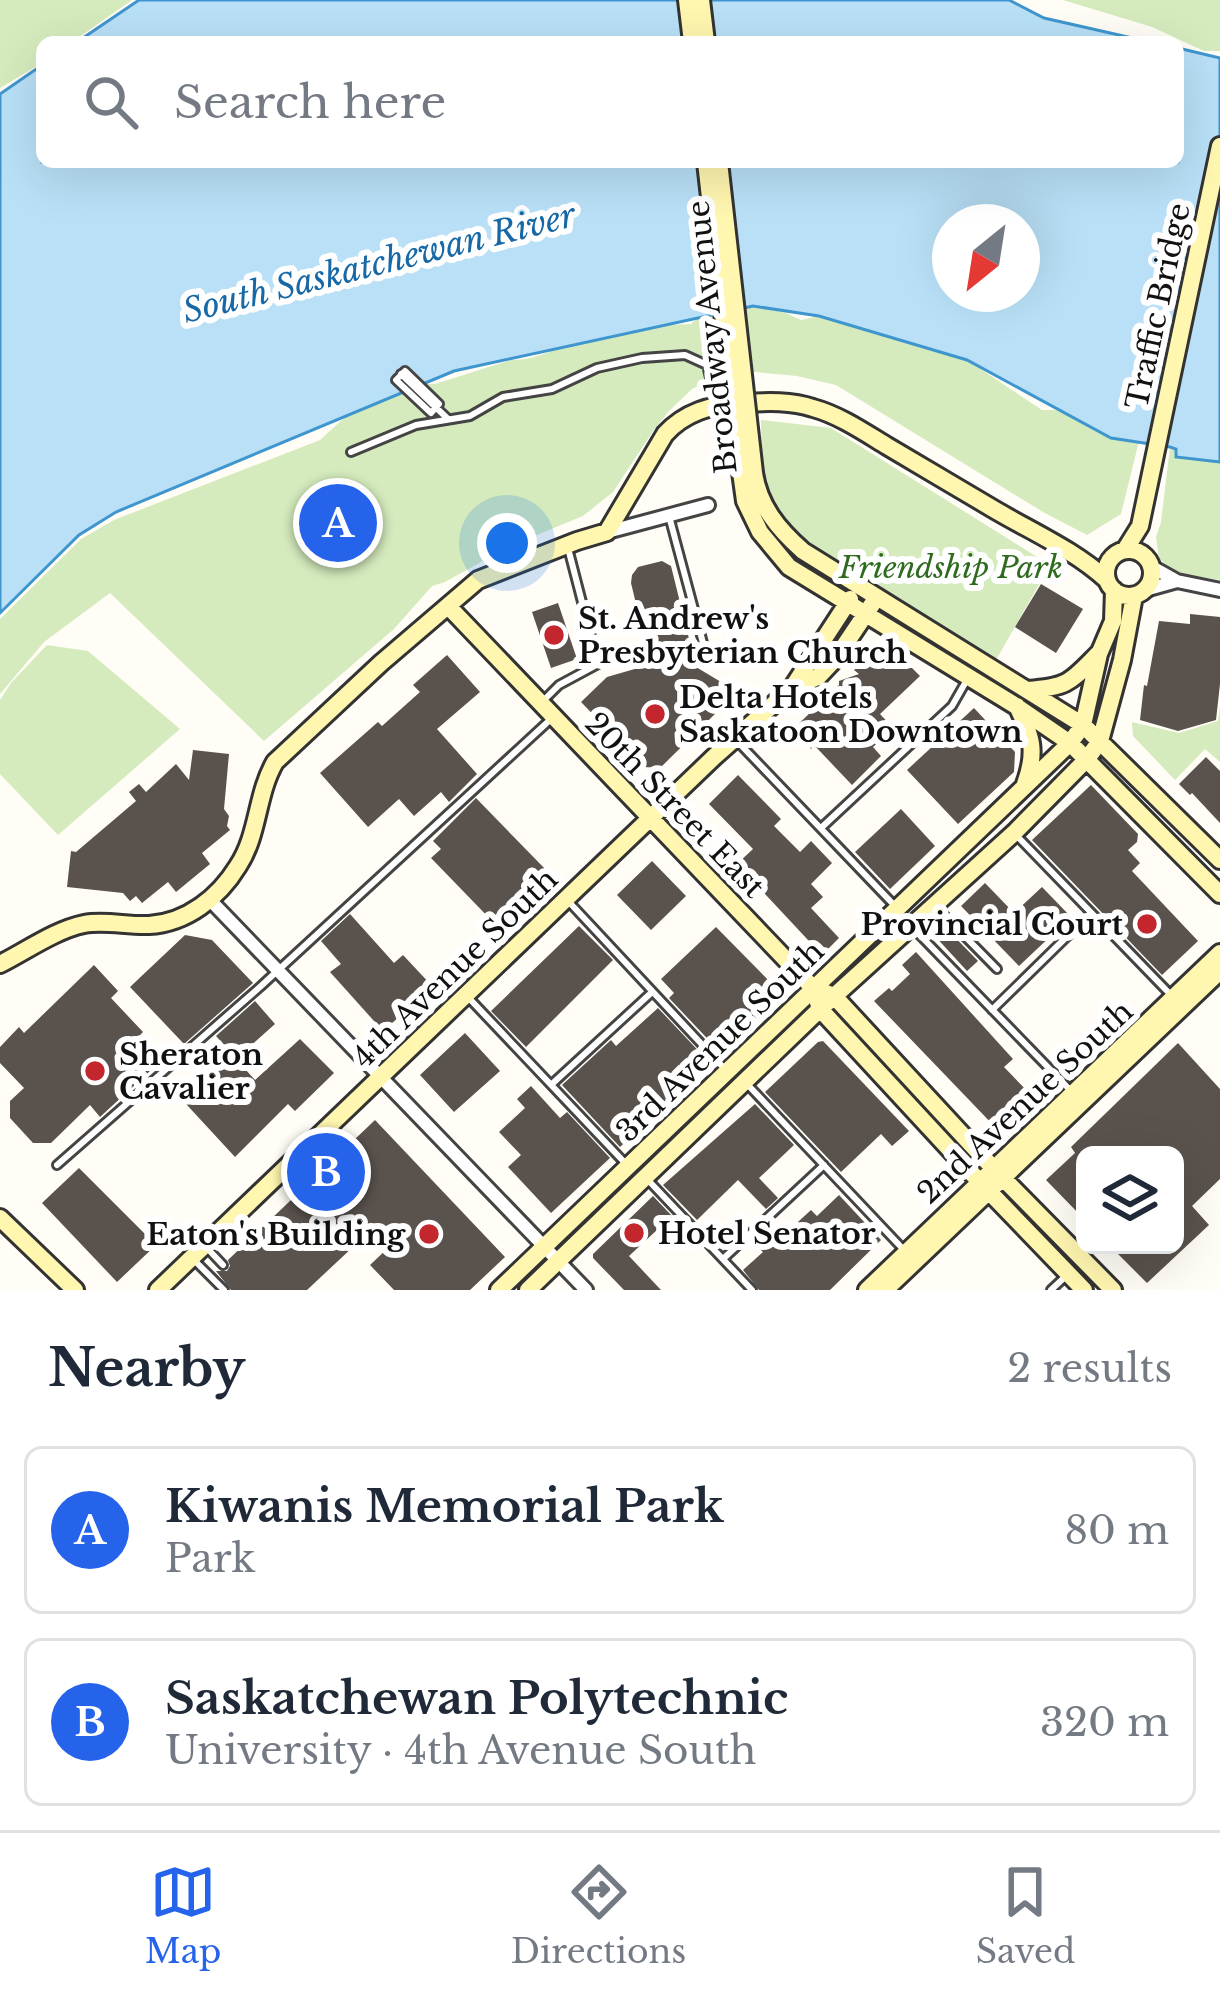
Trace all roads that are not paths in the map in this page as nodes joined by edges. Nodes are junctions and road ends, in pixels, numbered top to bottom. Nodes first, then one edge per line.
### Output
1 (687, 0) edge
2 (701, 0) edge
3 (691, 36) edge
4 (705, 36) edge
5 (1220, 146) edge
6 (707, 168) edge
7 (720, 168) edge
8 (401, 374) dead end
9 (716, 405) junction
10 (448, 419) junction
11 (351, 452) dead end
12 (747, 472) junction
13 (754, 503) junction
14 (708, 505) dead end
15 (669, 516) junction
16 (1140, 526) junction
17 (607, 532) junction
18 (567, 545) junction
19 (1120, 552) junction
20 (1083, 558) junction
21 (1149, 562) junction
22 (1177, 581) junction
23 (1111, 585) junction
24 (859, 586) junction
25 (1220, 590) edge
26 (1140, 593) junction
27 (877, 597) junction
28 (847, 604) junction
29 (448, 606) junction
30 (866, 615) junction
31 (1099, 654) junction
32 (744, 659) dead end
33 (968, 678) junction
34 (792, 688) junction
35 (1022, 698) junction
36 (548, 710) junction
37 (1083, 725) junction
38 (735, 738) junction
39 (1100, 741) junction
40 (1070, 743) junction
41 (1087, 759) junction
42 (1023, 790) junction
43 (650, 818) junction
44 (821, 828) junction
45 (1014, 833) junction
46 (1220, 860) edge
47 (1220, 894) edge
48 (566, 899) junction
49 (211, 901) junction
50 (934, 904) junction
51 (898, 908) junction
52 (1091, 913) junction
53 (911, 926) junction
54 (1220, 953) edge
55 (0, 964) edge
56 (997, 969) dead end
57 (278, 970) junction
58 (1220, 971) edge
59 (814, 989) junction
60 (652, 992) junction
61 (466, 995) junction
62 (834, 996) junction
63 (1174, 998) junction
64 (820, 1009) junction
65 (992, 1010) junction
66 (728, 1072) junction
67 (380, 1077) junction
68 (744, 1082) junction
69 (552, 1084) junction
70 (1073, 1093) junction
71 (56, 1165) dead end
72 (824, 1165) junction
73 (629, 1166) junction
74 (645, 1178) junction
75 (991, 1180) junction
76 (0, 1218) edge
77 (544, 1247) junction
78 (198, 1252) junction
79 (906, 1252) junction
80 (723, 1259) junction
81 (558, 1261) junction
82 (223, 1265) dead end
83 (1069, 1274) junction
84 (71, 1288) edge
85 (158, 1290) edge
86 (224, 1290) edge
87 (500, 1290) edge
88 (528, 1290) edge
89 (586, 1290) edge
90 (752, 1290) edge
91 (867, 1290) edge
92 (885, 1290) edge
93 (1052, 1290) edge
94 (1084, 1290) edge
95 (1113, 1290) edge

1 - 3 main road
2 - 4 main road
5 - 16 main road, Traffic Bridge
6 - 12 main road, Broadway Avenue, bridge
7 - 12 main road, Broadway Avenue, bridge
8 - 10 lane
9 - 10 lane
9 - 17 main road
9 - 20 main road
10 - 11 lane
12 - 13 main road, Broadway Avenue
13 - 24 main road
13 - 28 main road
14 - 15 street
15 - 17 street
15 - 32 lane
16 - 19 main road
16 - 21 main road
17 - 18 main road
18 - 29 main road
18 - 36 lane
19 - 20 main road
19 - 21 main road
19 - 23 main road
20 - 23 main road
21 - 22 street
21 - 26 main road
22 - 25 street
22 - 26 street
23 - 26 main road
23 - 31 main road, 3rd Avenue South
24 - 27 main road
24 - 28 main road, 4th Avenue South
26 - 39 main road, 3rd Avenue South
27 - 30 main road, 4th Avenue South
27 - 35 main road
28 - 30 main road
28 - 34 main road, 4th Avenue South
29 - 36 main road, 20th Street East
29 - 49 main road
30 - 33 main road
30 - 34 main road, 4th Avenue South
31 - 35 main road
31 - 37 main road, 3rd Avenue South
33 - 35 main road
33 - 44 lane
34 - 38 main road, 4th Avenue South
35 - 37 main road
35 - 40 main road
35 - 42 main road
36 - 43 main road, 20th Street East
36 - 57 lane
37 - 39 main road
37 - 40 main road, 3rd Avenue South
38 - 43 main road, 4th Avenue South
38 - 44 lane
39 - 41 main road, 3rd Avenue South
39 - 46 main road
40 - 41 main road
40 - 42 main road, 3rd Avenue South
41 - 45 main road, 3rd Avenue South
41 - 47 main road
42 - 51 main road, 3rd Avenue South
43 - 48 main road, 4th Avenue South
43 - 59 main road, 20th Street East
44 - 51 lane
45 - 50 main road, 3rd Avenue South
45 - 52 lane
48 - 60 lane
48 - 61 main road, 4th Avenue South
49 - 55 main road
49 - 57 street
50 - 53 main road, 3rd Avenue South
50 - 56 lane
51 - 59 main road, 3rd Avenue South
52 - 63 lane
52 - 65 lane
53 - 62 main road, 3rd Avenue South
53 - 65 lane
54 - 63 main road, 2nd Avenue South
57 - 67 street
57 - 71 lane
58 - 75 main road, 2nd Avenue South
59 - 62 main road, 20th Street East
59 - 64 main road, 20th Street East
59 - 66 main road, 3rd Avenue South
60 - 66 lane
60 - 69 lane
61 - 67 main road, 4th Avenue South
61 - 69 lane
62 - 64 main road, 3rd Avenue South
62 - 75 main road, 20th Street East
63 - 70 main road, 2nd Avenue South
64 - 68 main road, 3rd Avenue South
64 - 75 main road, 20th Street East
65 - 70 lane
66 - 73 main road, 3rd Avenue South
67 - 77 street
67 - 78 main road, 4th Avenue South
68 - 72 lane
68 - 74 main road, 3rd Avenue South
69 - 73 lane
70 - 75 main road, 2nd Avenue South
72 - 79 lane
72 - 80 lane
73 - 77 main road, 3rd Avenue South
74 - 80 lane
74 - 81 main road, 3rd Avenue South
75 - 79 main road, 2nd Avenue South
75 - 83 main road, 20th Street East
75 - 92 main road, 2nd Avenue South
75 - 95 main road, 20th Street East
76 - 84 main road
77 - 81 street
77 - 87 main road, 3rd Avenue South
78 - 82 lane
78 - 85 main road, 4th Avenue South
78 - 86 lane
79 - 91 main road, 2nd Avenue South
80 - 90 lane
81 - 88 main road, 3rd Avenue South
81 - 89 street
83 - 93 lane
83 - 94 main road, 20th Street East

